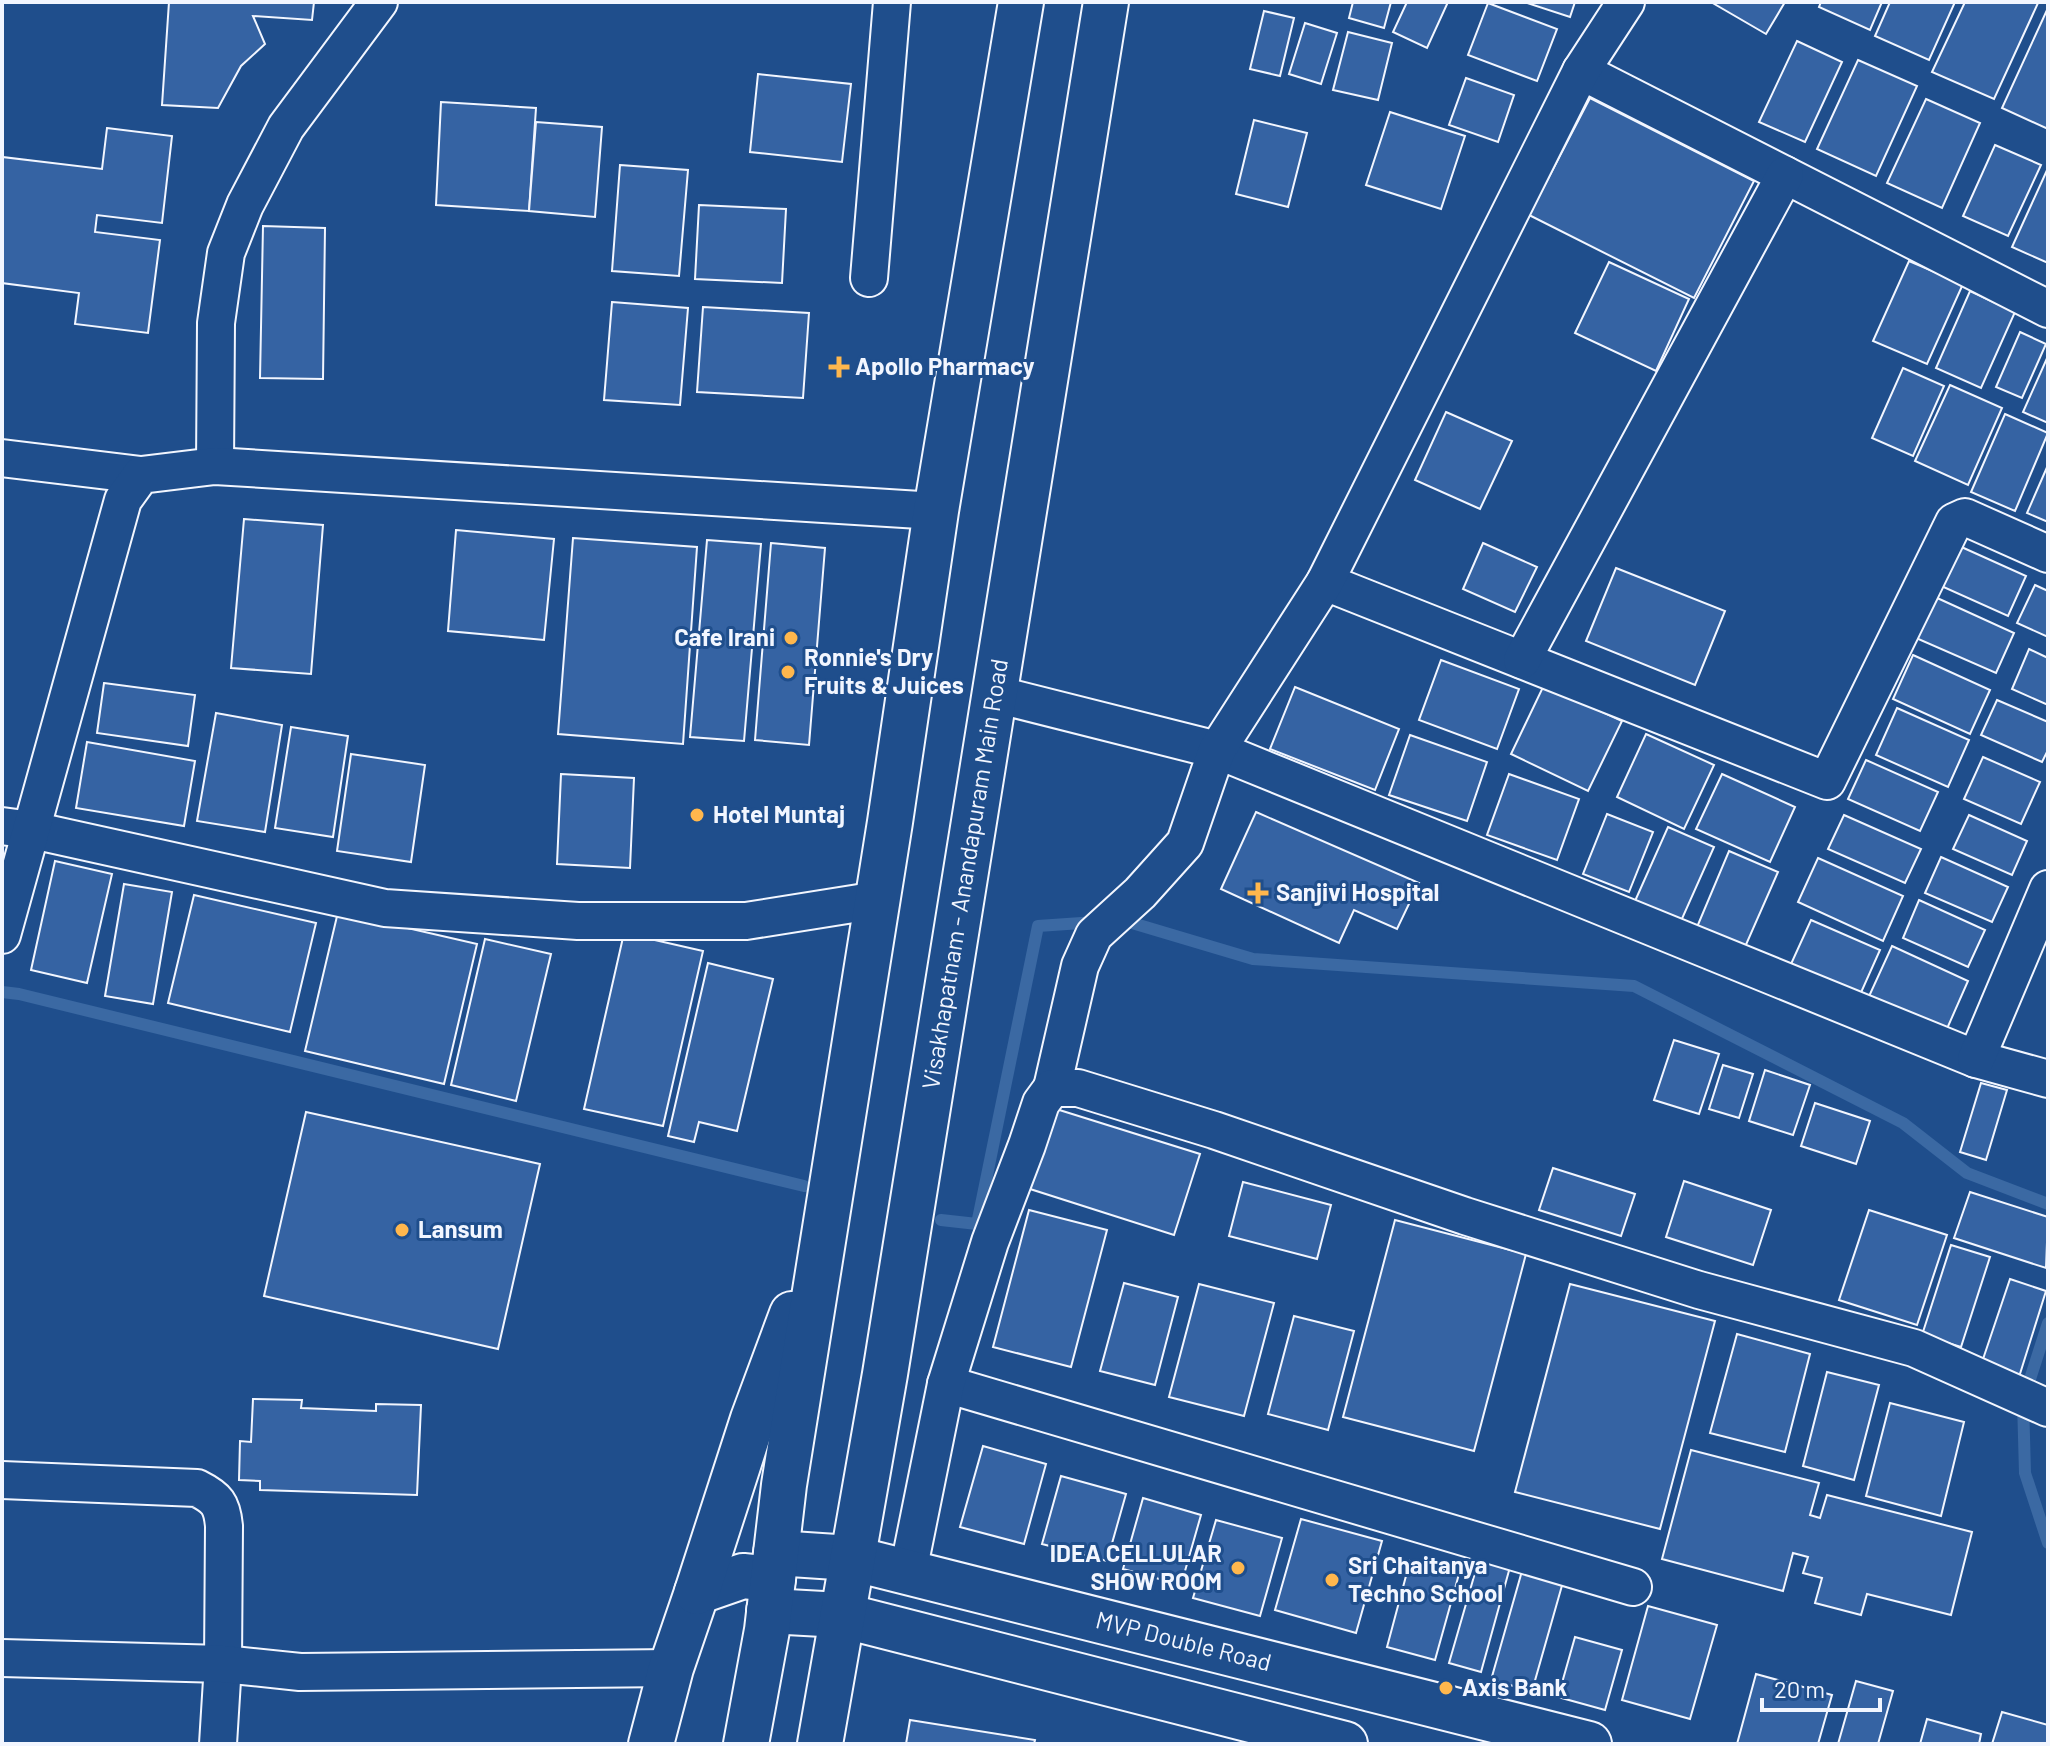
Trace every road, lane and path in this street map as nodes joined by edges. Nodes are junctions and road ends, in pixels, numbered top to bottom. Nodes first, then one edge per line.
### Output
1 (379, 2) edge
2 (892, 2) edge
3 (1021, 2) edge
4 (1106, 2) edge
5 (1626, 2) edge
6 (1581, 71) junction
7 (1785, 175) junction
8 (869, 278) dead end
9 (2048, 309) edge
10 (2, 458) edge
11 (215, 466) junction
12 (141, 475) junction
13 (936, 511) junction
14 (2048, 554) edge
15 (1325, 582) junction
16 (1522, 660) junction
17 (995, 694) junction
18 (1217, 750) junction
19 (17, 828) edge
20 (2048, 889) edge
21 (878, 900) junction
22 (2, 935) edge
23 (1976, 1059) junction
24 (2048, 1079) edge
25 (1052, 1088) junction
26 (826, 1225) junction
27 (946, 1384) junction
28 (2046, 1407) edge
29 (2, 1480) edge
30 (851, 1558) junction
31 (908, 1572) junction
32 (773, 1581) junction
33 (1633, 1587) dead end
34 (697, 1592) junction
35 (841, 1615) junction
36 (2, 1658) edge
37 (223, 1664) junction
38 (671, 1668) junction
39 (1288, 1737) edge
40 (218, 1744) edge
41 (651, 1744) edge
42 (746, 1744) edge
43 (820, 1744) edge
44 (1345, 1744) edge
45 (1589, 1744) edge

1 - 11 street
2 - 8 street
3 - 13 main road
4 - 17 main road, Visakhapatnam - Anandapuram Main Road
5 - 6 street
6 - 7 street
6 - 15 street
7 - 9 street
7 - 16 street
10 - 12 street
11 - 12 street
11 - 13 street
12 - 19 street
13 - 21 main road
14 - 16 street
15 - 16 street
15 - 18 street
17 - 18 street
17 - 30 main road, Visakhapatnam - Anandapuram Main Road
18 - 23 street
18 - 25 street
19 - 21 street
19 - 22 street
20 - 23 street
21 - 26 main road
23 - 24 street
25 - 27 street
25 - 28 street
26 - 32 main road
26 - 34 main road
27 - 31 street
27 - 33 street
29 - 37 street
30 - 31 main road, MVP Double Road
30 - 32 main road, MVP Double Road
30 - 35 main road, Visakhapatnam - Anandapuram Main Road
31 - 45 main road, MVP Double Road
32 - 34 main road
32 - 35 main road
32 - 42 main road
34 - 38 main road
35 - 39 main road
35 - 43 main road, Visakhapatnam - Anandapuram Main Road
36 - 37 street
37 - 38 street
37 - 40 street
38 - 41 main road
39 - 44 main road

